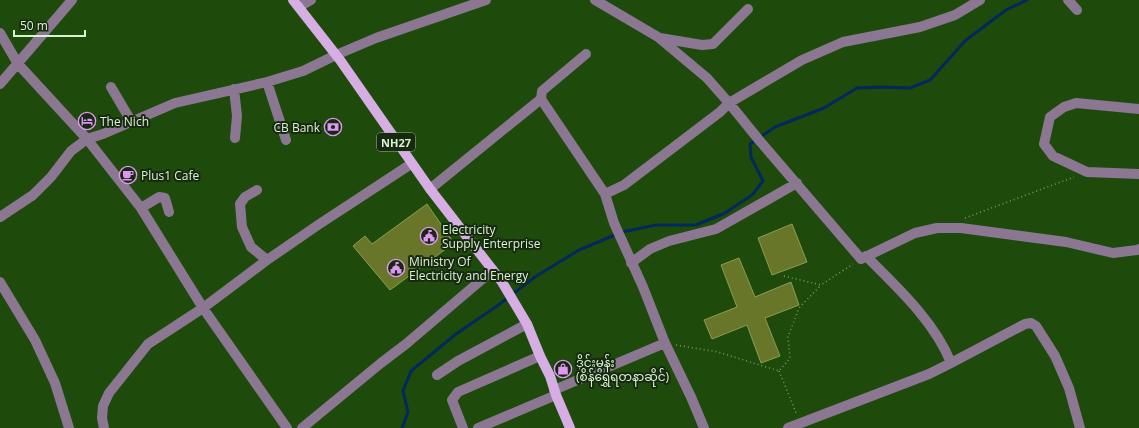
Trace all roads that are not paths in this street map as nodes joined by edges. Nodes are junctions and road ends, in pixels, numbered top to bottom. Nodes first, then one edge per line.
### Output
1 (72, 0) edge
2 (311, 0) edge
3 (486, 0) edge
4 (596, 0) edge
5 (980, 0) edge
6 (1068, 0) edge
7 (296, 3) edge
8 (748, 9) dead end
9 (1077, 10) dead end
10 (0, 33) edge
11 (658, 37) junction
12 (586, 54) dead end
13 (336, 55) junction
14 (18, 64) junction
15 (267, 82) junction
16 (0, 84) edge
17 (111, 87) dead end
18 (234, 89) junction
19 (541, 99) junction
20 (729, 103) junction
21 (1139, 109) edge
22 (131, 120) junction
23 (235, 138) dead end
24 (87, 139) junction
25 (286, 140) dead end
26 (411, 164) junction
27 (1139, 174) edge
28 (797, 183) junction
29 (430, 189) junction
30 (257, 190) dead end
31 (606, 194) junction
32 (141, 208) junction
33 (169, 212) dead end
34 (0, 217) edge
35 (1138, 252) edge
36 (863, 257) junction
37 (267, 260) junction
38 (631, 263) junction
39 (493, 270) junction
40 (0, 282) edge
41 (203, 308) junction
42 (527, 324) junction
43 (665, 343) junction
44 (540, 356) junction
45 (951, 363) junction
46 (437, 375) dead end
47 (555, 392) junction
48 (69, 428) edge
49 (104, 428) edge
50 (287, 428) edge
51 (302, 428) edge
52 (463, 428) edge
53 (478, 428) edge
54 (570, 428) edge
55 (704, 428) edge
56 (788, 428) edge
57 (1080, 428) edge

1 - 14 street
2 - 7 street
3 - 13 street
4 - 11 street
5 - 20 street
6 - 9 street
7 - 13 main road, NH27
8 - 11 street
10 - 14 street
11 - 20 street
12 - 19 street
13 - 15 street
13 - 26 main road, NH27
14 - 16 street
14 - 24 street
15 - 18 street
15 - 25 street
17 - 22 street
18 - 22 street
18 - 23 street
19 - 29 street
19 - 31 street
20 - 28 street
20 - 31 street
21 - 27 street
22 - 24 street
24 - 32 street
24 - 34 street
26 - 29 main road, NH27
26 - 37 street
28 - 36 street
28 - 38 street
29 - 39 main road, NH27
30 - 37 street
31 - 38 street
32 - 33 street
32 - 41 street
35 - 36 street
36 - 45 street
37 - 41 street
38 - 43 street
39 - 42 main road, NH27
39 - 51 street
40 - 48 street
41 - 49 street
41 - 50 street
42 - 44 main road, NH27
42 - 46 street
43 - 47 street
43 - 55 street
44 - 47 main road, NH27
44 - 52 street
45 - 56 street
45 - 57 street
47 - 53 street
47 - 54 main road, NH27

